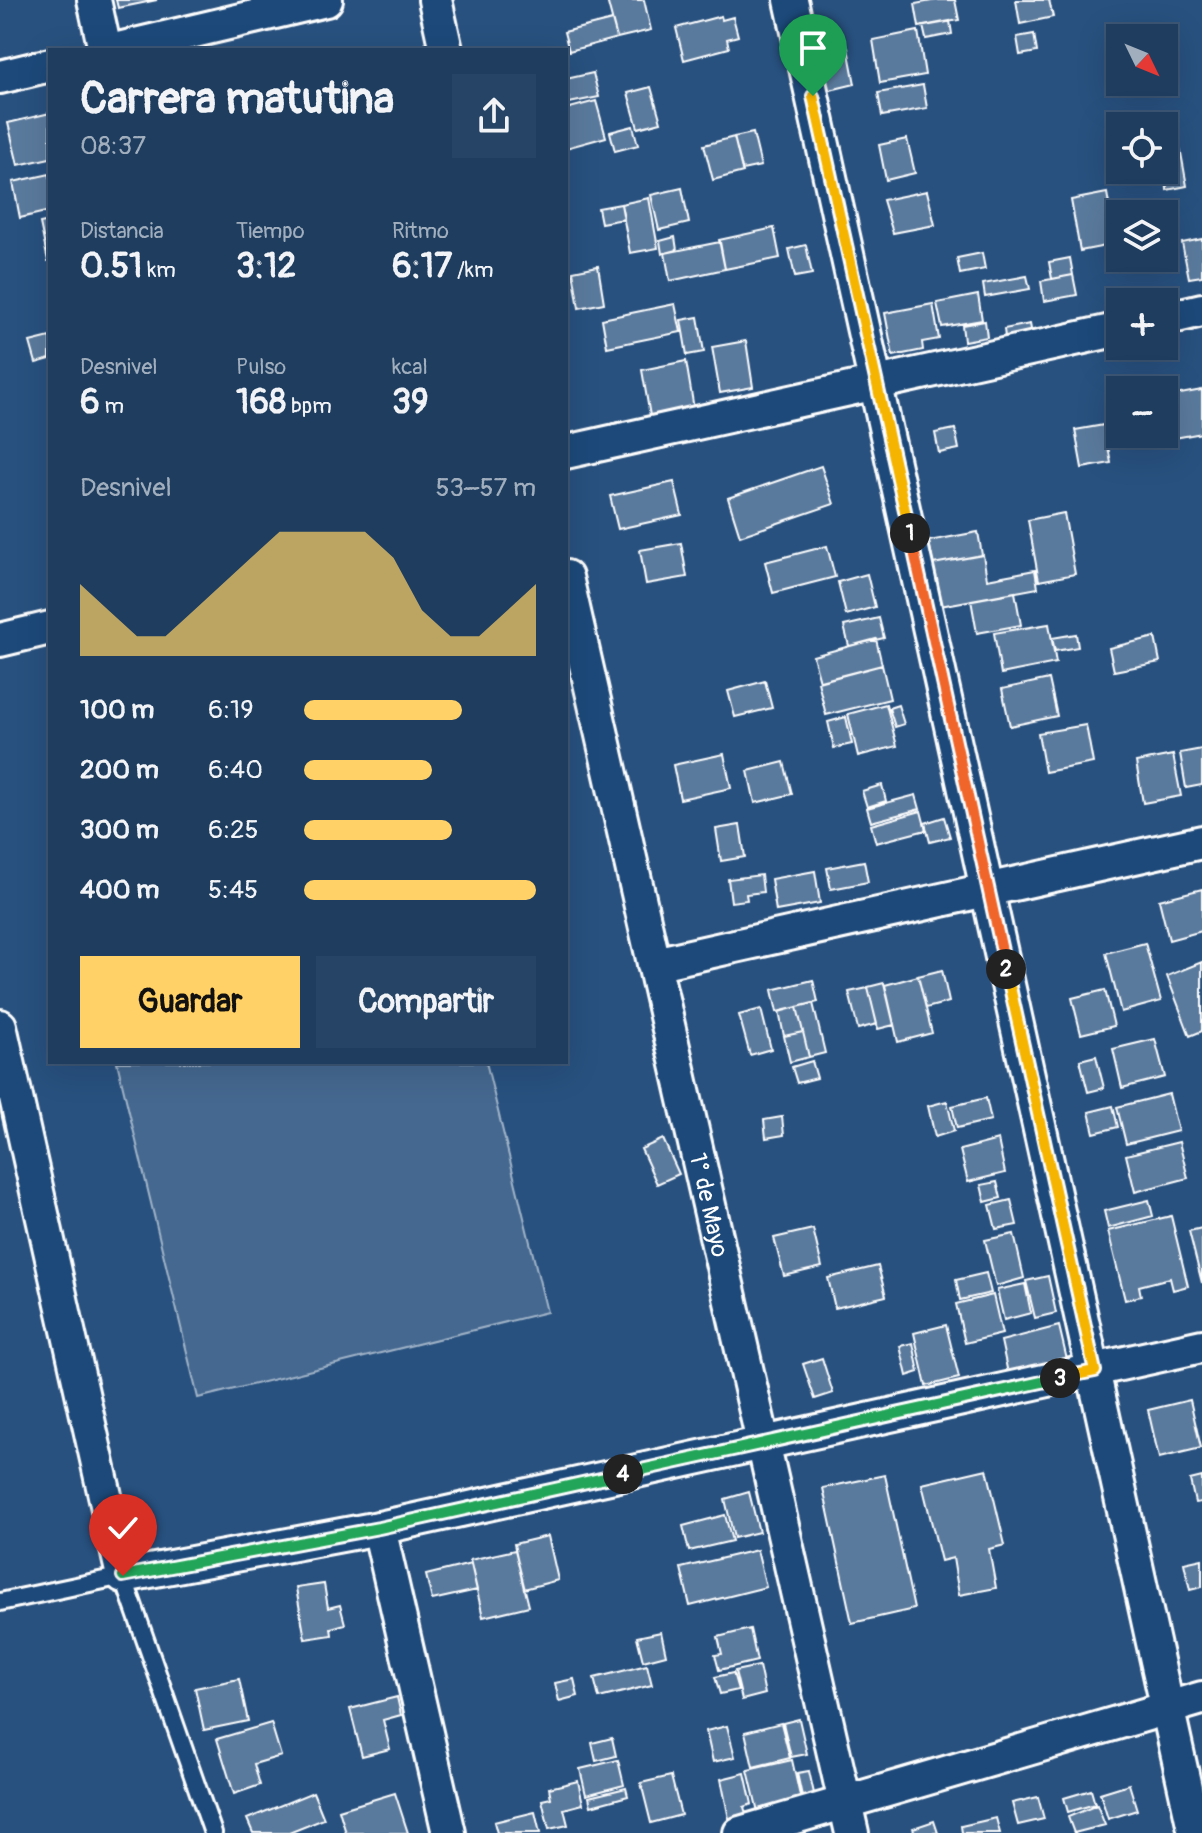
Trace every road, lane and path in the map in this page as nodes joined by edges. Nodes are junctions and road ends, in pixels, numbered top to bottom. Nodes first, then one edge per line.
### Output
1 (94, 0) edge
2 (326, 0) edge
3 (435, 0) edge
4 (791, 0) edge
5 (105, 48) edge
6 (122, 48) edge
7 (446, 48) edge
8 (48, 65) edge
9 (0, 77) edge
10 (1202, 310) edge
11 (1178, 316) edge
12 (1106, 332) edge
13 (876, 383) junction
14 (568, 452) edge
15 (568, 586) edge
16 (48, 628) edge
17 (0, 640) edge
18 (1202, 842) edge
19 (989, 891) junction
20 (654, 964) junction
21 (0, 1026) edge
22 (1202, 1346) edge
23 (1095, 1371) junction
24 (762, 1444) junction
25 (379, 1528) junction
26 (123, 1576) junction
27 (0, 1602) edge
28 (1202, 1698) edge
29 (1164, 1706) junction
30 (848, 1819) edge
31 (213, 1833) edge
32 (449, 1833) edge
33 (740, 1833) edge
34 (1195, 1833) edge

1 - 5 street
2 - 6 street
3 - 7 street
4 - 13 street
8 - 9 street
10 - 11 street
12 - 13 street
13 - 14 street
13 - 19 street
15 - 20 street, 1° de Mayo
16 - 17 street
18 - 19 street
19 - 20 street
19 - 23 street
20 - 24 street, 1° de Mayo
21 - 26 street
22 - 23 street
23 - 24 street
23 - 29 street
24 - 25 street
24 - 30 street, 1° de Mayo
25 - 26 street
25 - 32 street
26 - 27 lane
26 - 31 lane
28 - 29 street
29 - 30 street
29 - 34 street
30 - 33 street

